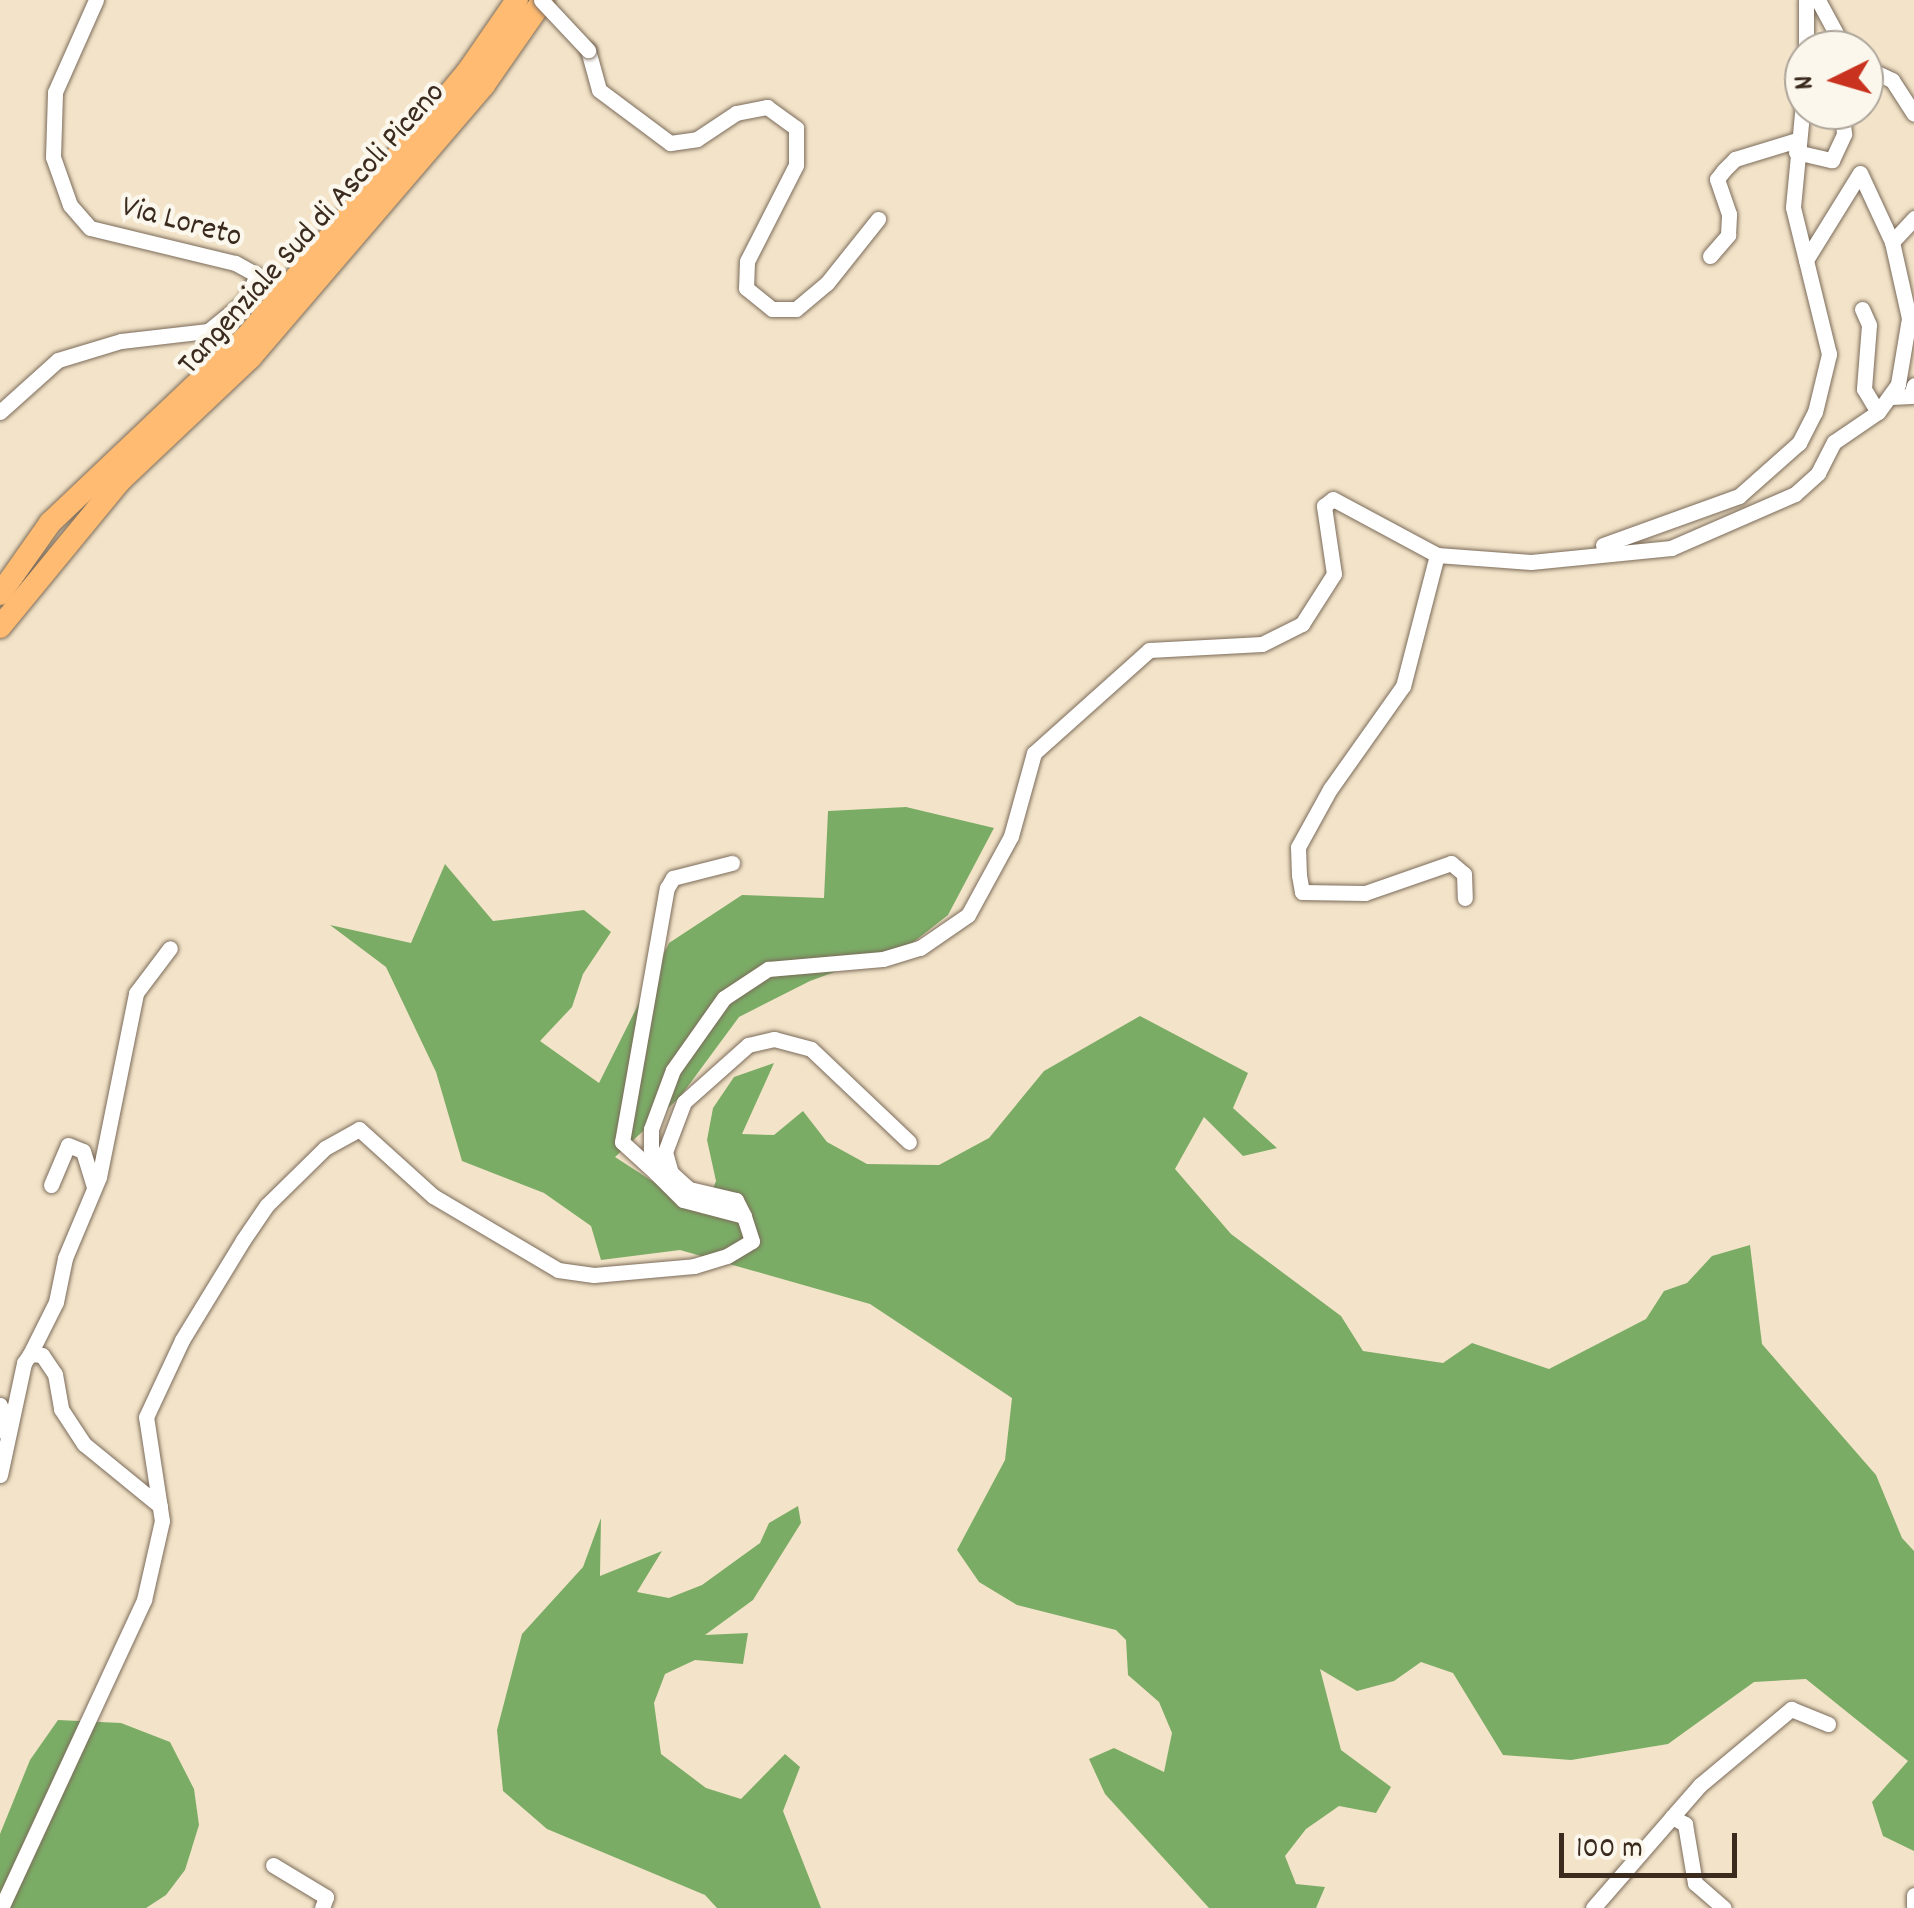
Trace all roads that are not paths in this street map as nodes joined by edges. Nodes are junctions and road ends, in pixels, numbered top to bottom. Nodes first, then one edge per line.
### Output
1 (96, 0) edge
2 (518, 0) edge
3 (542, 0) edge
4 (1806, 0) edge
5 (1818, 0) edge
6 (1806, 30) edge
7 (1834, 30) edge
8 (1884, 76) edge
9 (1914, 114) edge
10 (1799, 130) edge
11 (1844, 130) edge
12 (1796, 146) junction
13 (1914, 218) edge
14 (878, 219) dead end
15 (1892, 242) junction
16 (1710, 256) dead end
17 (1806, 260) junction
18 (1862, 309) dead end
19 (1914, 384) edge
20 (1891, 397) junction
21 (0, 412) edge
22 (1878, 412) junction
23 (1581, 552) junction
24 (1437, 555) junction
25 (0, 594) edge
26 (0, 627) edge
27 (732, 863) dead end
28 (1465, 898) dead end
29 (170, 948) dead end
30 (909, 1142) dead end
31 (656, 1173) junction
32 (51, 1186) dead end
33 (94, 1186) junction
34 (744, 1216) junction
35 (30, 1354) junction
36 (0, 1405) edge
37 (7, 1442) junction
38 (0, 1475) edge
39 (160, 1506) junction
40 (1828, 1724) dead end
41 (1672, 1817) junction
42 (273, 1865) dead end
43 (1700, 1888) junction
44 (1914, 1894) edge
45 (1914, 1906) edge
46 (1, 1908) edge
47 (322, 1908) edge
48 (1593, 1908) edge
49 (1701, 1908) edge
50 (1724, 1908) edge

1 - 21 street, Via Loreto
2 - 25 highway, Tangenziale Sud di Ascoli Piceno
3 - 14 street, bridge
3 - 26 highway, Tangenziale Sud di Ascoli Piceno
4 - 6 street
5 - 7 street
8 - 9 street
10 - 12 street
11 - 12 street
12 - 16 street
12 - 17 street
13 - 15 street
15 - 17 street
15 - 20 street
17 - 23 street
18 - 22 street
19 - 20 street
20 - 22 street
22 - 23 street
23 - 24 street
24 - 28 street
24 - 31 street
27 - 31 street
29 - 33 street
30 - 34 street
31 - 34 street
32 - 33 street
33 - 35 street
34 - 39 street
35 - 37 street
35 - 39 street
36 - 37 street
37 - 38 street
39 - 46 street
40 - 41 street
41 - 43 street
41 - 48 street
42 - 47 street
43 - 49 street
43 - 50 street
44 - 45 street

